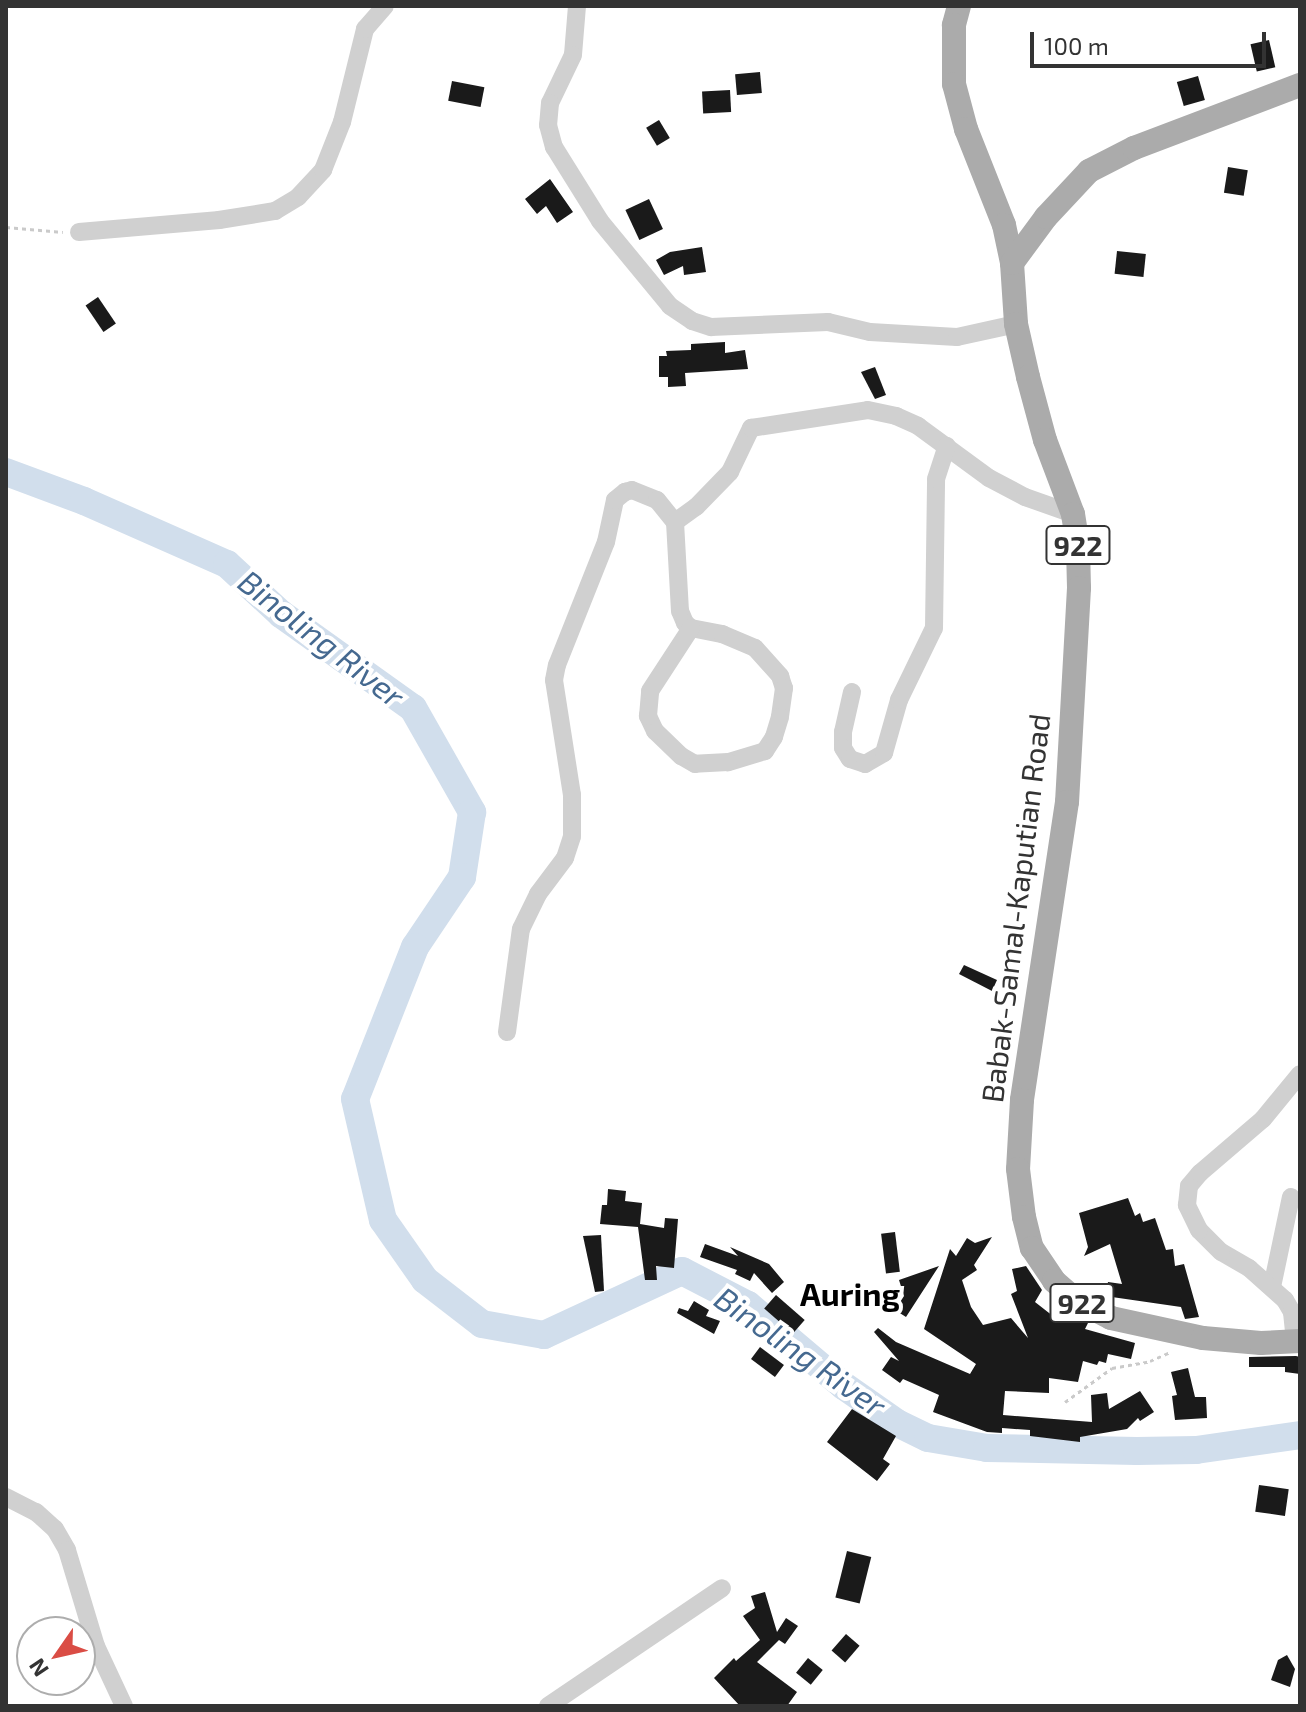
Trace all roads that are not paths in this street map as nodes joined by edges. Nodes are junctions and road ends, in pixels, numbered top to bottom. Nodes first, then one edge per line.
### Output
1 (385, 6) edge
2 (577, 6) edge
3 (959, 6) edge
4 (1300, 85) edge
5 (79, 232) road end
6 (1012, 263) junction
7 (1016, 324) junction
8 (947, 446) junction
9 (1073, 514) junction
10 (675, 522) junction
11 (691, 628) junction
12 (852, 692) dead end
13 (507, 1032) dead end
14 (1300, 1074) edge
15 (1291, 1197) dead end
16 (1272, 1287) junction
17 (1298, 1341) edge
18 (6, 1497) edge
19 (722, 1588) dead end
20 (124, 1706) edge
21 (548, 1706) edge

1 - 5 street
2 - 7 street
3 - 6 main road, Babak-Samal-Kaputian Road / 922
4 - 6 main road
6 - 7 main road, Babak-Samal-Kaputian Road / 922
7 - 9 main road, Babak-Samal-Kaputian Road / 922
8 - 9 street
8 - 10 street
8 - 12 street
9 - 17 main road, Babak-Samal-Kaputian Road / 922
10 - 11 street
10 - 13 street
11 - 11 street
14 - 16 street
15 - 16 street
16 - 17 street
18 - 20 street
19 - 21 street

